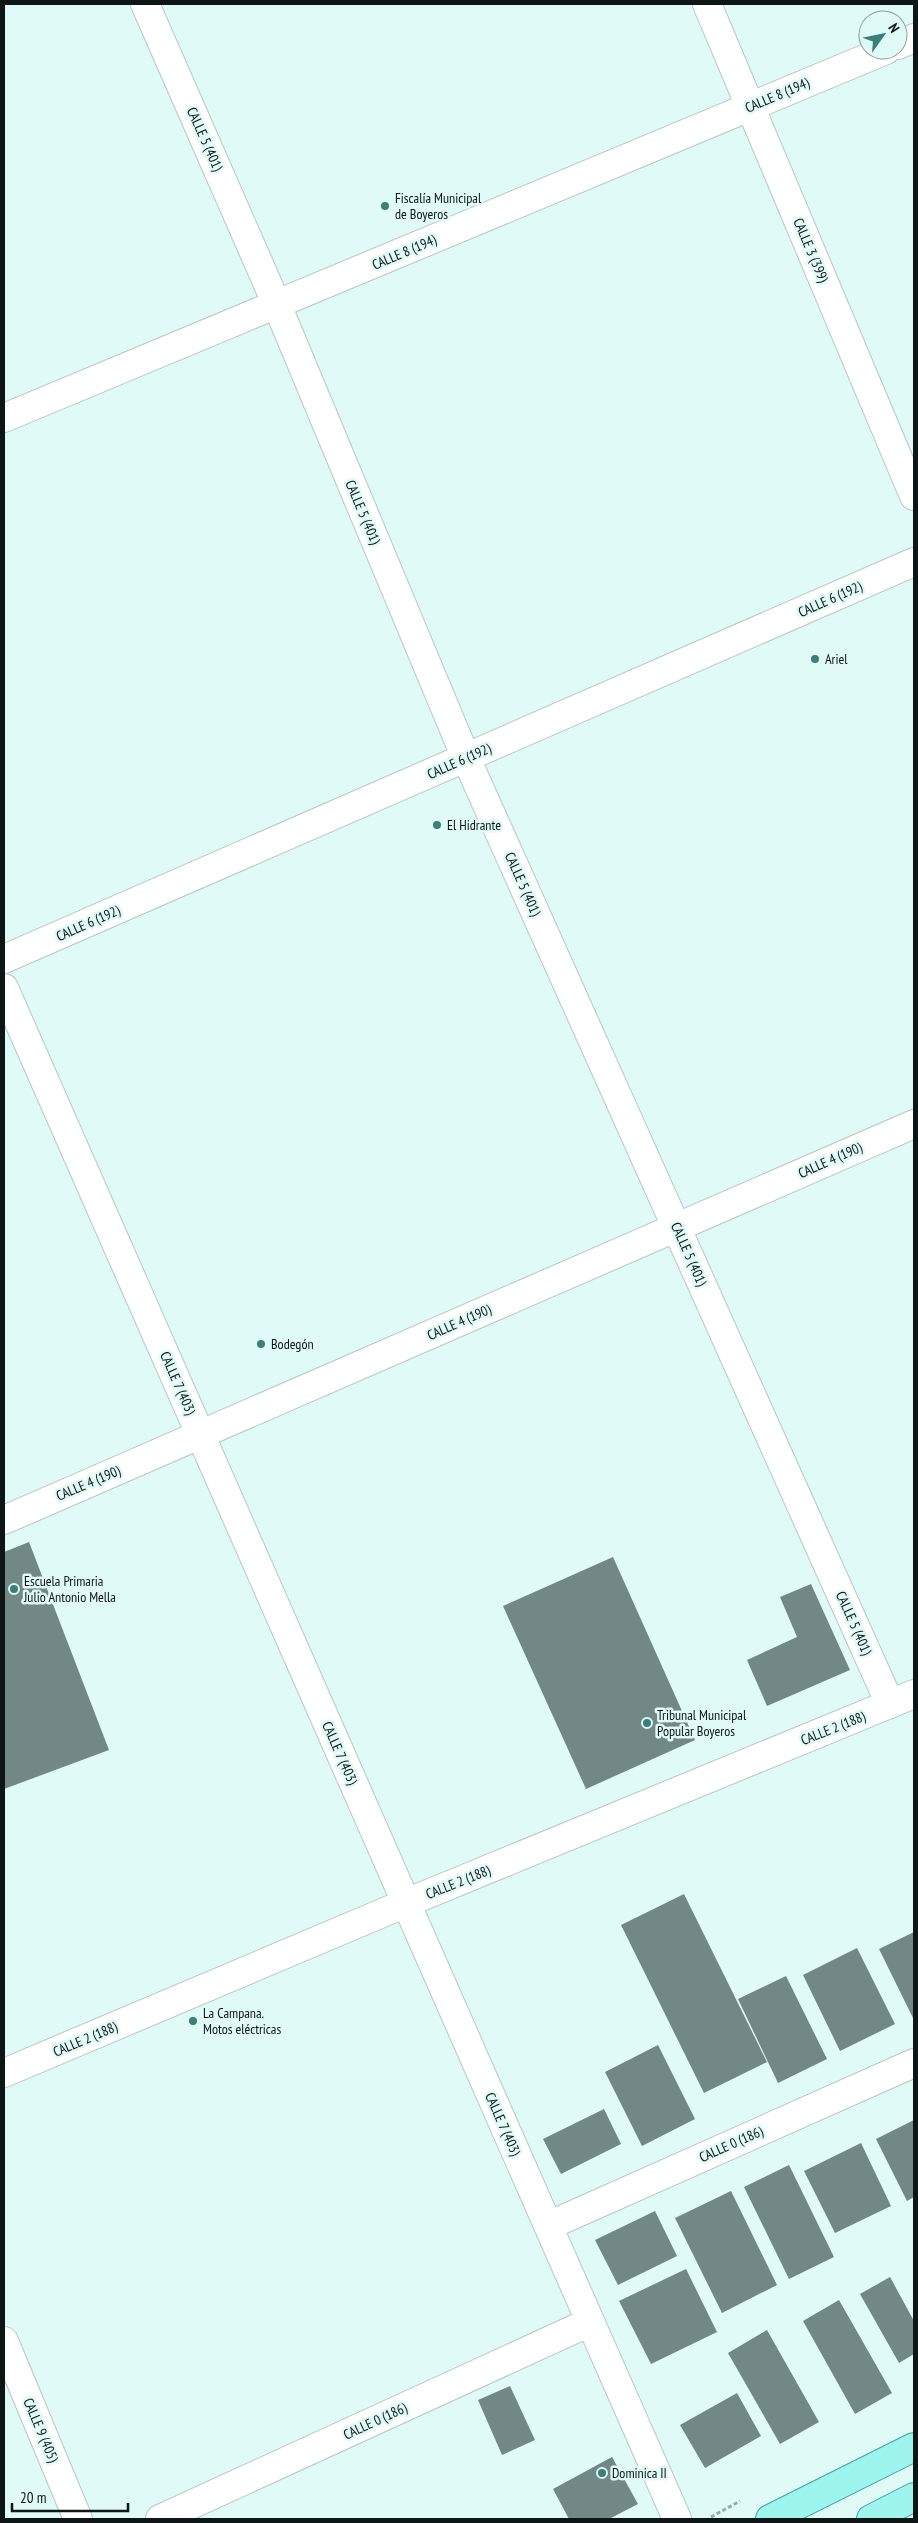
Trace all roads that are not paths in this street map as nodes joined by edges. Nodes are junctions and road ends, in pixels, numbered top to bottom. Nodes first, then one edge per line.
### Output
1 (145, 4) edge
2 (707, 4) edge
3 (862, 60) edge
4 (750, 106) junction
5 (277, 305) junction
6 (4, 418) edge
7 (914, 496) edge
8 (914, 562) edge
9 (466, 758) junction
10 (4, 959) edge
11 (4, 988) edge
12 (914, 1124) edge
13 (677, 1227) junction
14 (200, 1435) junction
15 (4, 1520) edge
16 (902, 1699) edge
17 (406, 1903) junction
18 (914, 2063) edge
19 (4, 2074) edge
20 (548, 2226) junction
21 (590, 2322) junction
22 (4, 2341) edge
23 (914, 2447) edge
24 (914, 2497) edge
25 (78, 2519) edge
26 (160, 2519) edge
27 (677, 2519) edge
28 (770, 2519) edge
29 (871, 2519) edge

1 - 5 street, CALLE 5 (401)
2 - 4 street, CALLE 3 (399)
3 - 4 street, CALLE 8 (194)
4 - 5 street, CALLE 8 (194)
4 - 7 street, CALLE 3 (399)
5 - 6 street, CALLE 8 (194)
5 - 9 street, CALLE 5 (401)
8 - 9 street, CALLE 6 (192)
9 - 10 street, CALLE 6 (192)
9 - 13 street, CALLE 5 (401)
11 - 14 street, CALLE 7 (403)
12 - 13 street, CALLE 4 (190)
13 - 14 street, CALLE 4 (190)
13 - 16 street, CALLE 5 (401)
14 - 15 street, CALLE 4 (190)
14 - 17 street, CALLE 7 (403)
16 - 17 street, CALLE 2 (188)
17 - 19 street, CALLE 2 (188)
17 - 20 street, CALLE 7 (403)
18 - 20 street, CALLE 0 (186)
20 - 21 street, CALLE 7 (403)
21 - 26 street, CALLE 0 (186)
21 - 27 street, CALLE 7 (403)
22 - 25 street, CALLE 9 (405)
23 - 28 main road
24 - 29 main road

